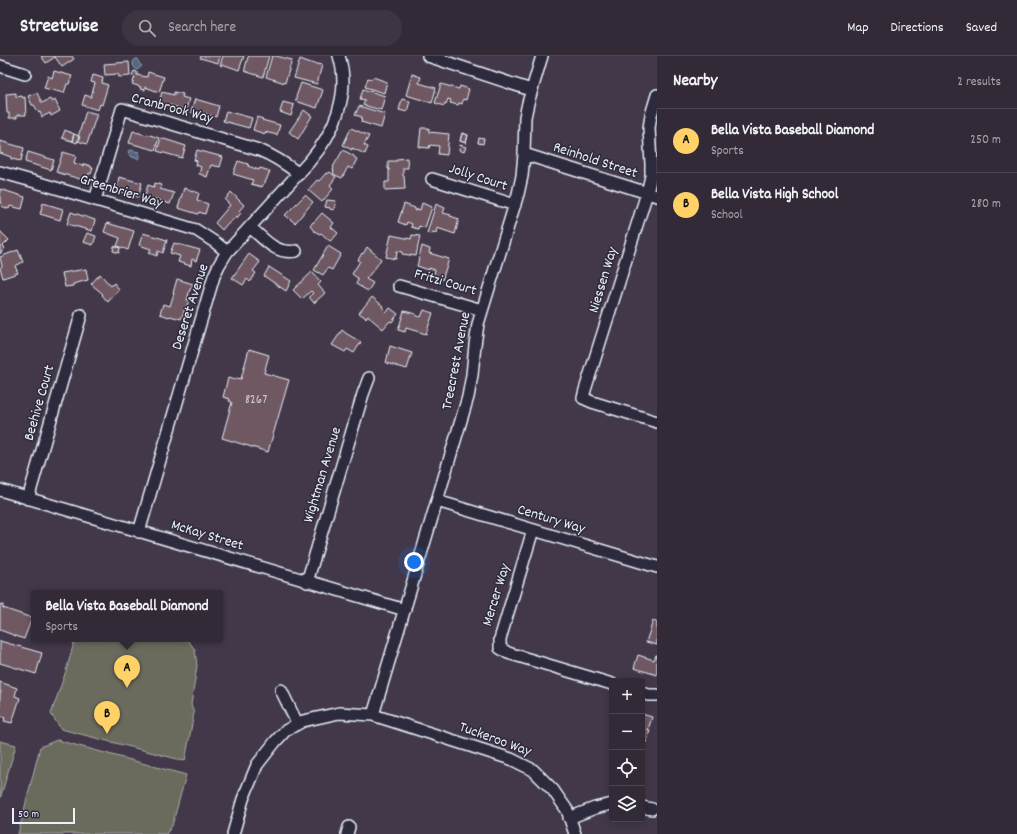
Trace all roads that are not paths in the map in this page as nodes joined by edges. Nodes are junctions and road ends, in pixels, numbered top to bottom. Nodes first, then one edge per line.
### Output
1 (339, 56) edge
2 (428, 56) edge
3 (542, 56) edge
4 (0, 66) edge
5 (25, 74) dead end
6 (531, 90) junction
7 (657, 95) edge
8 (524, 154) junction
9 (0, 172) edge
10 (299, 174) junction
11 (432, 179) dead end
12 (652, 195) edge
13 (95, 200) junction
14 (515, 205) junction
15 (250, 227) junction
16 (228, 252) junction
17 (296, 252) dead end
18 (399, 286) dead end
19 (482, 310) junction
20 (81, 316) dead end
21 (369, 378) dead end
22 (657, 422) edge
23 (0, 490) edge
24 (28, 499) junction
25 (437, 501) junction
26 (533, 530) junction
27 (139, 532) junction
28 (657, 567) edge
29 (308, 582) junction
30 (405, 610) junction
31 (609, 683) edge
32 (281, 690) dead end
33 (645, 694) edge
34 (657, 695) edge
35 (373, 715) junction
36 (297, 723) junction
37 (609, 805) edge
38 (569, 818) junction
39 (233, 834) edge
40 (574, 834) edge

1 - 10 street, Deseret Avenue
2 - 6 street
3 - 6 street, Treecrest Avenue
4 - 5 street
6 - 8 street, Treecrest Avenue
7 - 12 street, Niessen Way
8 - 12 street, Reinhold Street
8 - 14 street, Treecrest Avenue
9 - 13 street, Greenbrier Way
10 - 13 street, Cranbrook Way
10 - 15 street, Deseret Avenue
11 - 14 street, Jolly Court
12 - 22 street, Niessen Way
13 - 16 street, Greenbrier Way
14 - 19 street, Treecrest Avenue
15 - 16 street, Deseret Avenue
15 - 17 street
16 - 27 street, Deseret Avenue
18 - 19 street, Fritzi Court
19 - 25 street, Treecrest Avenue
20 - 24 street, Beehive Court
21 - 29 street, Wightman Avenue
23 - 24 street, McKay Street
24 - 27 street, McKay Street
25 - 26 street, Century Way
25 - 30 street, Treecrest Avenue
26 - 28 street, Century Way
26 - 31 street, Mercer Way
27 - 29 street, McKay Street
29 - 30 street, McKay Street
30 - 35 street, Treecrest Avenue
32 - 36 street
33 - 34 street
35 - 36 street, Tuckeroo Way
35 - 38 street, Tuckeroo Way
36 - 39 street
37 - 38 street
38 - 40 street, Tuckeroo Way

